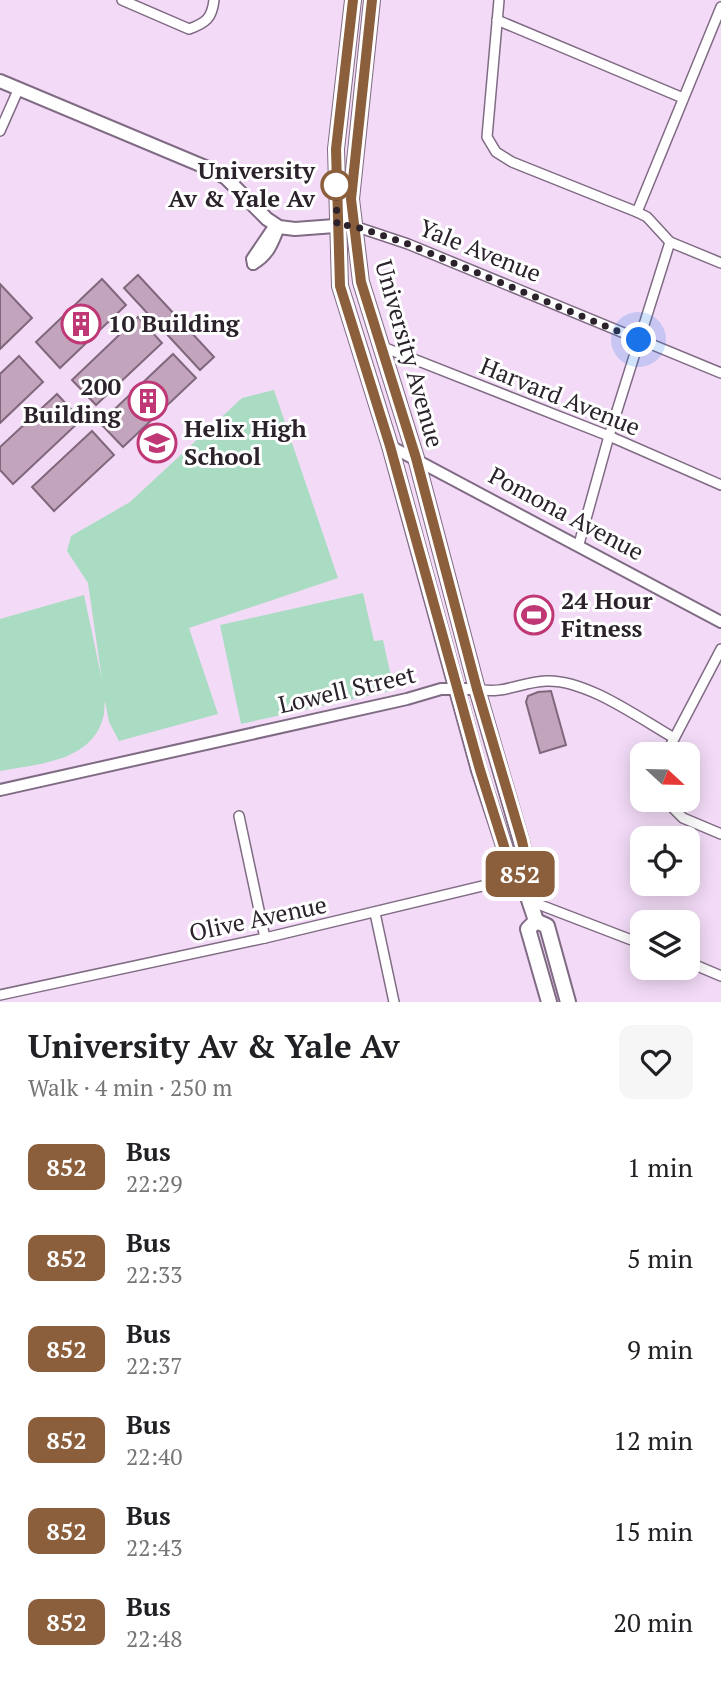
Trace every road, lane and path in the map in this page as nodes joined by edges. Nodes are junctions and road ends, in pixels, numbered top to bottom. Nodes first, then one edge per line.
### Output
1 (122, 0) edge
2 (214, 0) edge
3 (353, 0) edge
4 (372, 0) edge
5 (499, 0) edge
6 (721, 8) edge
7 (497, 20) junction
8 (0, 81) edge
9 (19, 88) junction
10 (683, 99) junction
11 (0, 131) edge
12 (637, 212) junction
13 (337, 225) junction
14 (354, 226) junction
15 (670, 242) junction
16 (721, 263) edge
17 (639, 340) junction
18 (383, 348) junction
19 (721, 373) edge
20 (609, 436) junction
21 (390, 446) junction
22 (416, 458) junction
23 (721, 485) edge
24 (579, 544) junction
25 (721, 622) edge
26 (721, 649) edge
27 (456, 688) junction
28 (477, 689) junction
29 (674, 738) junction
30 (672, 742) edge
31 (0, 790) edge
32 (675, 812) edge
33 (239, 816) dead end
34 (721, 834) edge
35 (523, 876) junction
36 (530, 901) junction
37 (375, 913) junction
38 (536, 921) junction
39 (265, 938) junction
40 (630, 939) edge
41 (700, 967) edge
42 (721, 976) edge
43 (0, 995) edge
44 (394, 1002) edge
45 (549, 1002) edge
46 (568, 1002) edge

1 - 2 street
3 - 13 main road, University Avenue
4 - 14 main road, University Avenue
5 - 7 street
6 - 10 street
7 - 10 street
7 - 12 street
8 - 9 main road, Yale Avenue
9 - 11 street
9 - 13 main road, Yale Avenue
10 - 12 street
12 - 15 street
13 - 14 main road, Yale Avenue
13 - 21 main road, University Avenue
14 - 17 street, Yale Avenue
14 - 18 main road, University Avenue
15 - 16 street
15 - 17 street
17 - 19 street, Yale Avenue
17 - 20 street
18 - 20 street, Harvard Avenue
18 - 22 main road, University Avenue
20 - 23 street, Harvard Avenue
20 - 24 street
21 - 22 street, Pomona Avenue
21 - 27 main road, University Avenue
22 - 24 street, Pomona Avenue
22 - 28 main road, University Avenue
24 - 25 street, Pomona Avenue
26 - 29 street
27 - 28 street, Lowell Street
27 - 31 street, Lowell Street
27 - 35 main road, University Avenue
28 - 29 street, Lowell Street
28 - 35 main road, University Avenue
29 - 30 street
32 - 34 street
33 - 39 street
35 - 36 main road, University Avenue
35 - 37 street, Olive Avenue
36 - 38 main road, University Avenue
36 - 40 street
37 - 39 street, Olive Avenue
37 - 44 street
38 - 45 main road, University Avenue
38 - 46 main road, University Avenue
39 - 43 street, Olive Avenue
41 - 42 street

